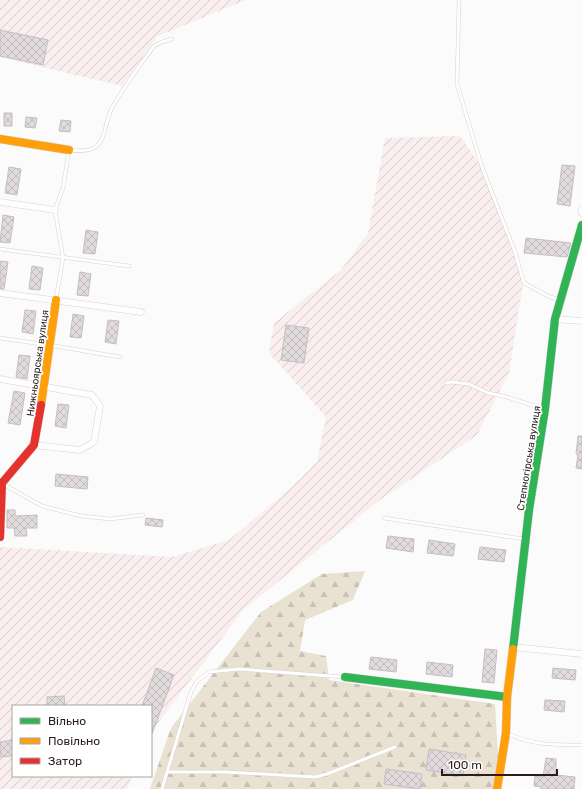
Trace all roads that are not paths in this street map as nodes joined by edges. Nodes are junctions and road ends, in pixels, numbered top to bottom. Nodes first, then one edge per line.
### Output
1 (458, 0) edge
2 (172, 39) dead end
3 (0, 139) edge
4 (70, 150) junction
5 (0, 202) edge
6 (582, 209) edge
7 (55, 210) junction
8 (582, 213) edge
9 (582, 225) edge
10 (0, 249) edge
11 (63, 258) junction
12 (130, 266) dead end
13 (0, 293) edge
14 (56, 300) junction
15 (561, 300) junction
16 (141, 312) dead end
17 (555, 319) junction
18 (582, 321) edge
19 (0, 338) edge
20 (49, 345) junction
21 (120, 357) dead end
22 (0, 379) edge
23 (446, 383) dead end
24 (46, 386) junction
25 (545, 409) junction
26 (34, 446) junction
27 (1, 483) edge
28 (143, 515) dead end
29 (384, 518) dead end
30 (0, 537) edge
31 (526, 540) junction
32 (513, 647) junction
33 (582, 654) edge
34 (345, 677) joint
35 (507, 697) junction
36 (506, 733) junction
37 (582, 745) edge
38 (395, 747) dead end
39 (167, 772) junction
40 (162, 789) edge
41 (498, 789) edge

1 - 15 lane
2 - 4 lane
3 - 4 street
4 - 7 lane
5 - 7 street
6 - 8 street
7 - 11 lane
9 - 15 street, Степногірська вулиця
10 - 11 lane
11 - 12 lane
11 - 14 lane
13 - 14 street
14 - 16 street
14 - 20 street, Нижньоярська вулиця
15 - 17 street, Степногірська вулиця
17 - 18 street
17 - 25 street, Степногірська вулиця
19 - 20 lane
20 - 21 lane
20 - 24 street, Нижньоярська вулиця
22 - 24 street
23 - 25 lane
24 - 26 street, Нижньоярська вулиця
24 - 26 street
25 - 31 street, Степногірська вулиця
26 - 27 street, Нижньоярська вулиця
27 - 28 lane
27 - 30 street
29 - 31 lane
31 - 32 street, Степногірська вулиця
32 - 33 street
32 - 35 street, Степногірська вулиця
34 - 35 street
34 - 39 lane
35 - 36 street, Степногірська вулиця
36 - 37 lane
36 - 41 street, Степногірська вулиця
38 - 39 lane
39 - 40 lane

